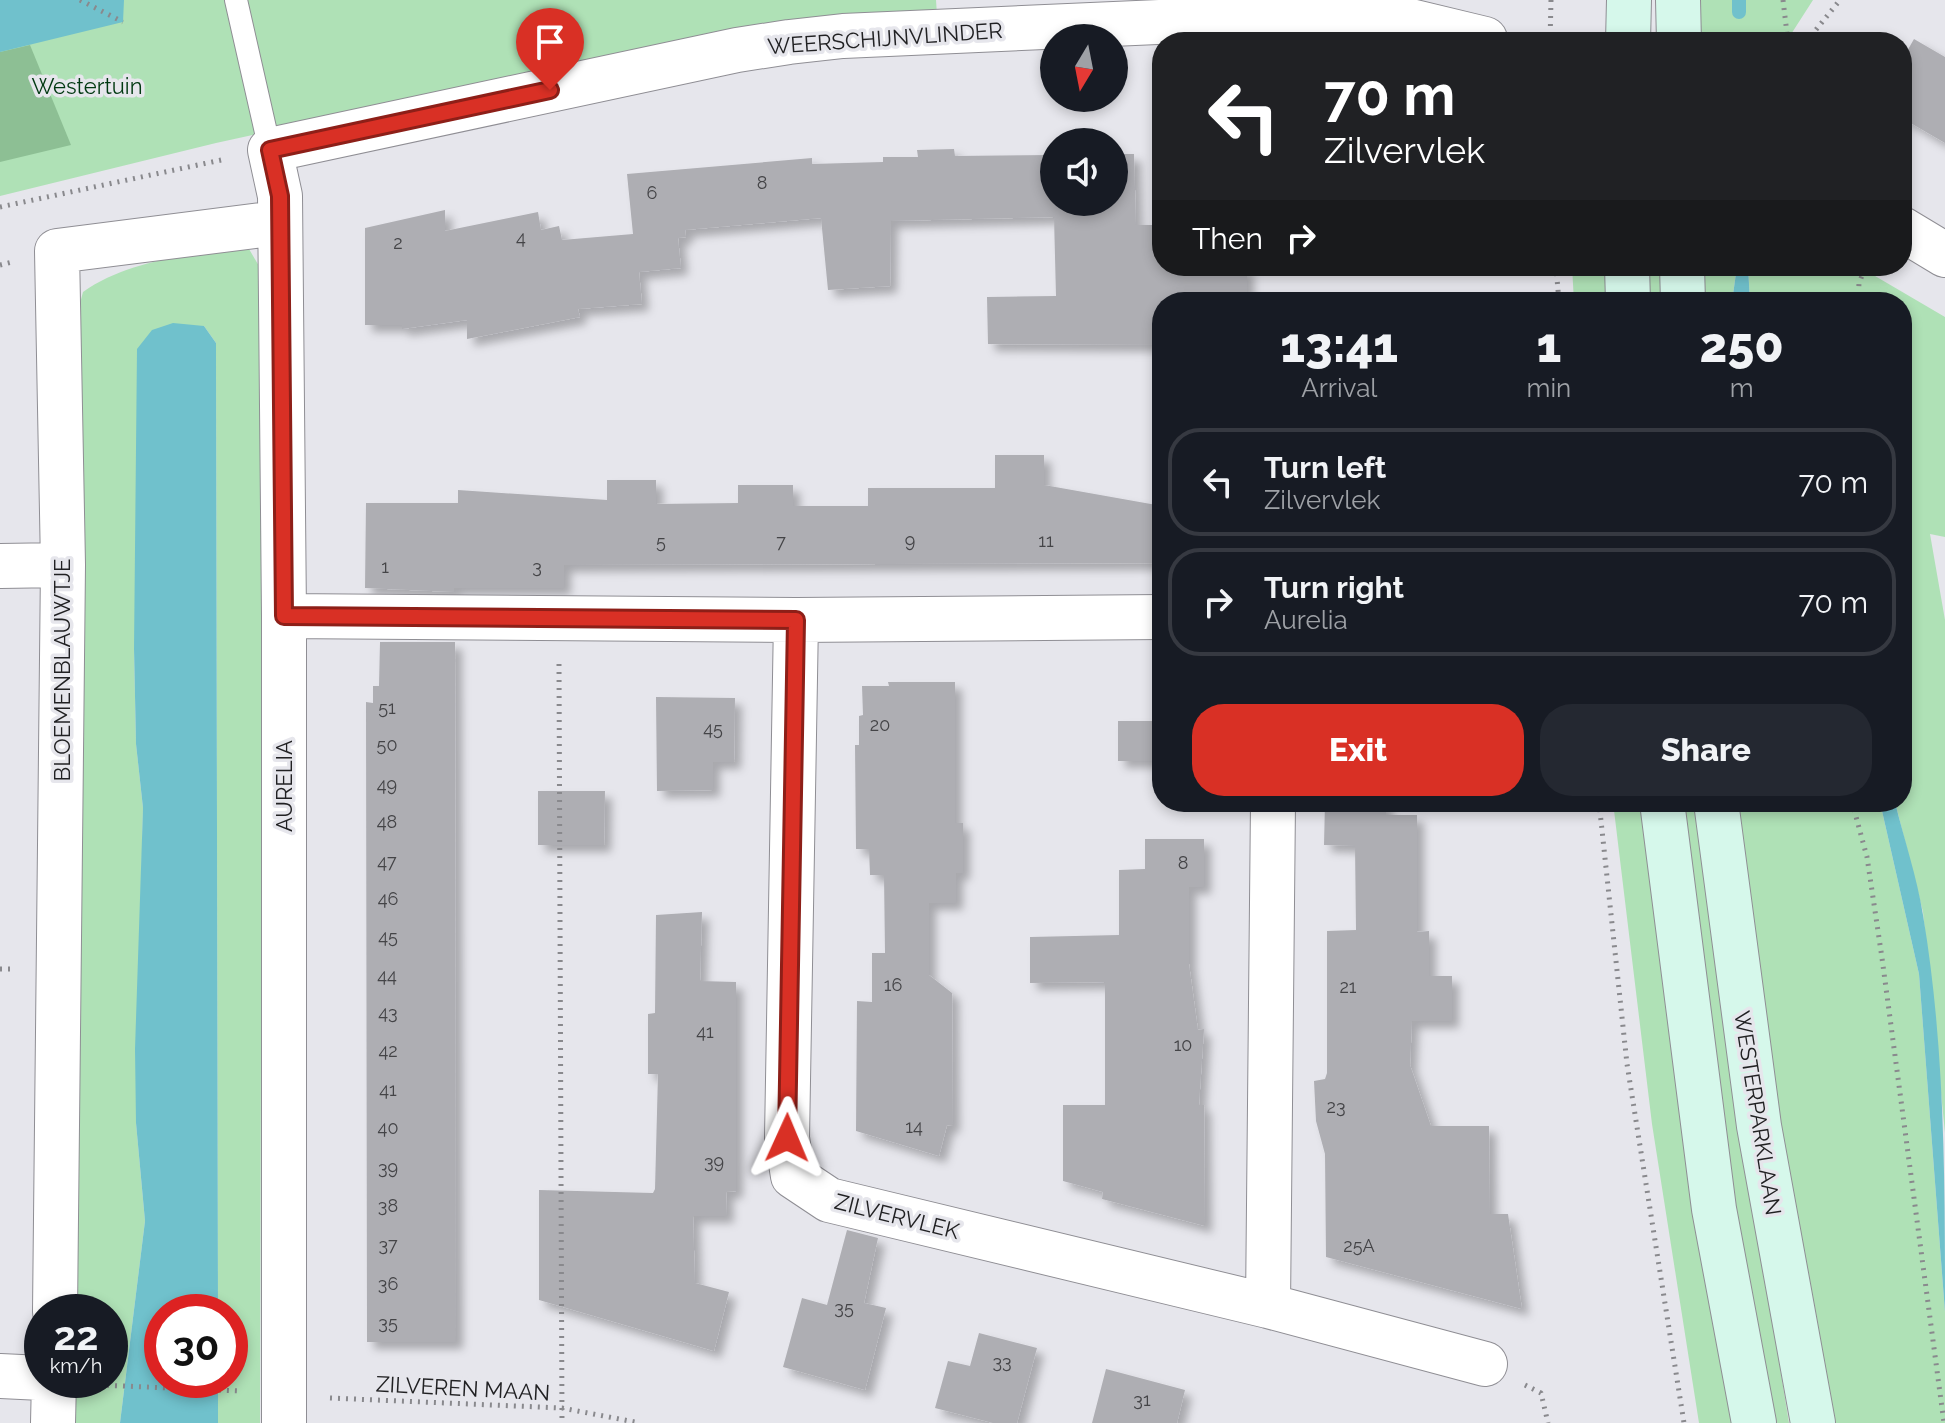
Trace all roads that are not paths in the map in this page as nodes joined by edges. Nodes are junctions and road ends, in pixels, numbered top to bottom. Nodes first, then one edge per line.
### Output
1 (1629, 0) edge
2 (1678, 0) edge
3 (237, 7) edge
4 (1456, 32) edge
5 (1628, 32) edge
6 (1679, 32) edge
7 (270, 150) junction
8 (278, 223) junction
9 (1912, 235) edge
10 (1945, 255) edge
11 (63, 565) junction
12 (0, 566) edge
13 (284, 616) junction
14 (1152, 617) edge
15 (796, 620) junction
16 (1273, 812) edge
17 (1663, 812) edge
18 (1717, 812) edge
19 (55, 1294) edge
20 (1268, 1306) junction
21 (1485, 1364) dead end
22 (0, 1376) edge
23 (24, 1377) edge
24 (66, 1398) edge
25 (284, 1409) edge
26 (53, 1423) edge
27 (1754, 1423) edge
28 (1813, 1423) edge

1 - 5 main road
2 - 6 main road
3 - 7 lane
4 - 7 street, WEERSCHIJNVLINDER
7 - 8 street, AURELIA
8 - 11 street, BLOEMENBLAUWTJE
8 - 13 street, AURELIA
9 - 10 street
11 - 12 street
11 - 19 street, BLOEMENBLAUWTJE
13 - 15 street
13 - 25 street, AURELIA
14 - 15 street
15 - 20 street, ZILVERVLEK
16 - 20 street
17 - 27 main road
18 - 28 main road, WESTERPARKLAAN
20 - 21 street, ZILVERVLEK
22 - 23 street
24 - 26 street

